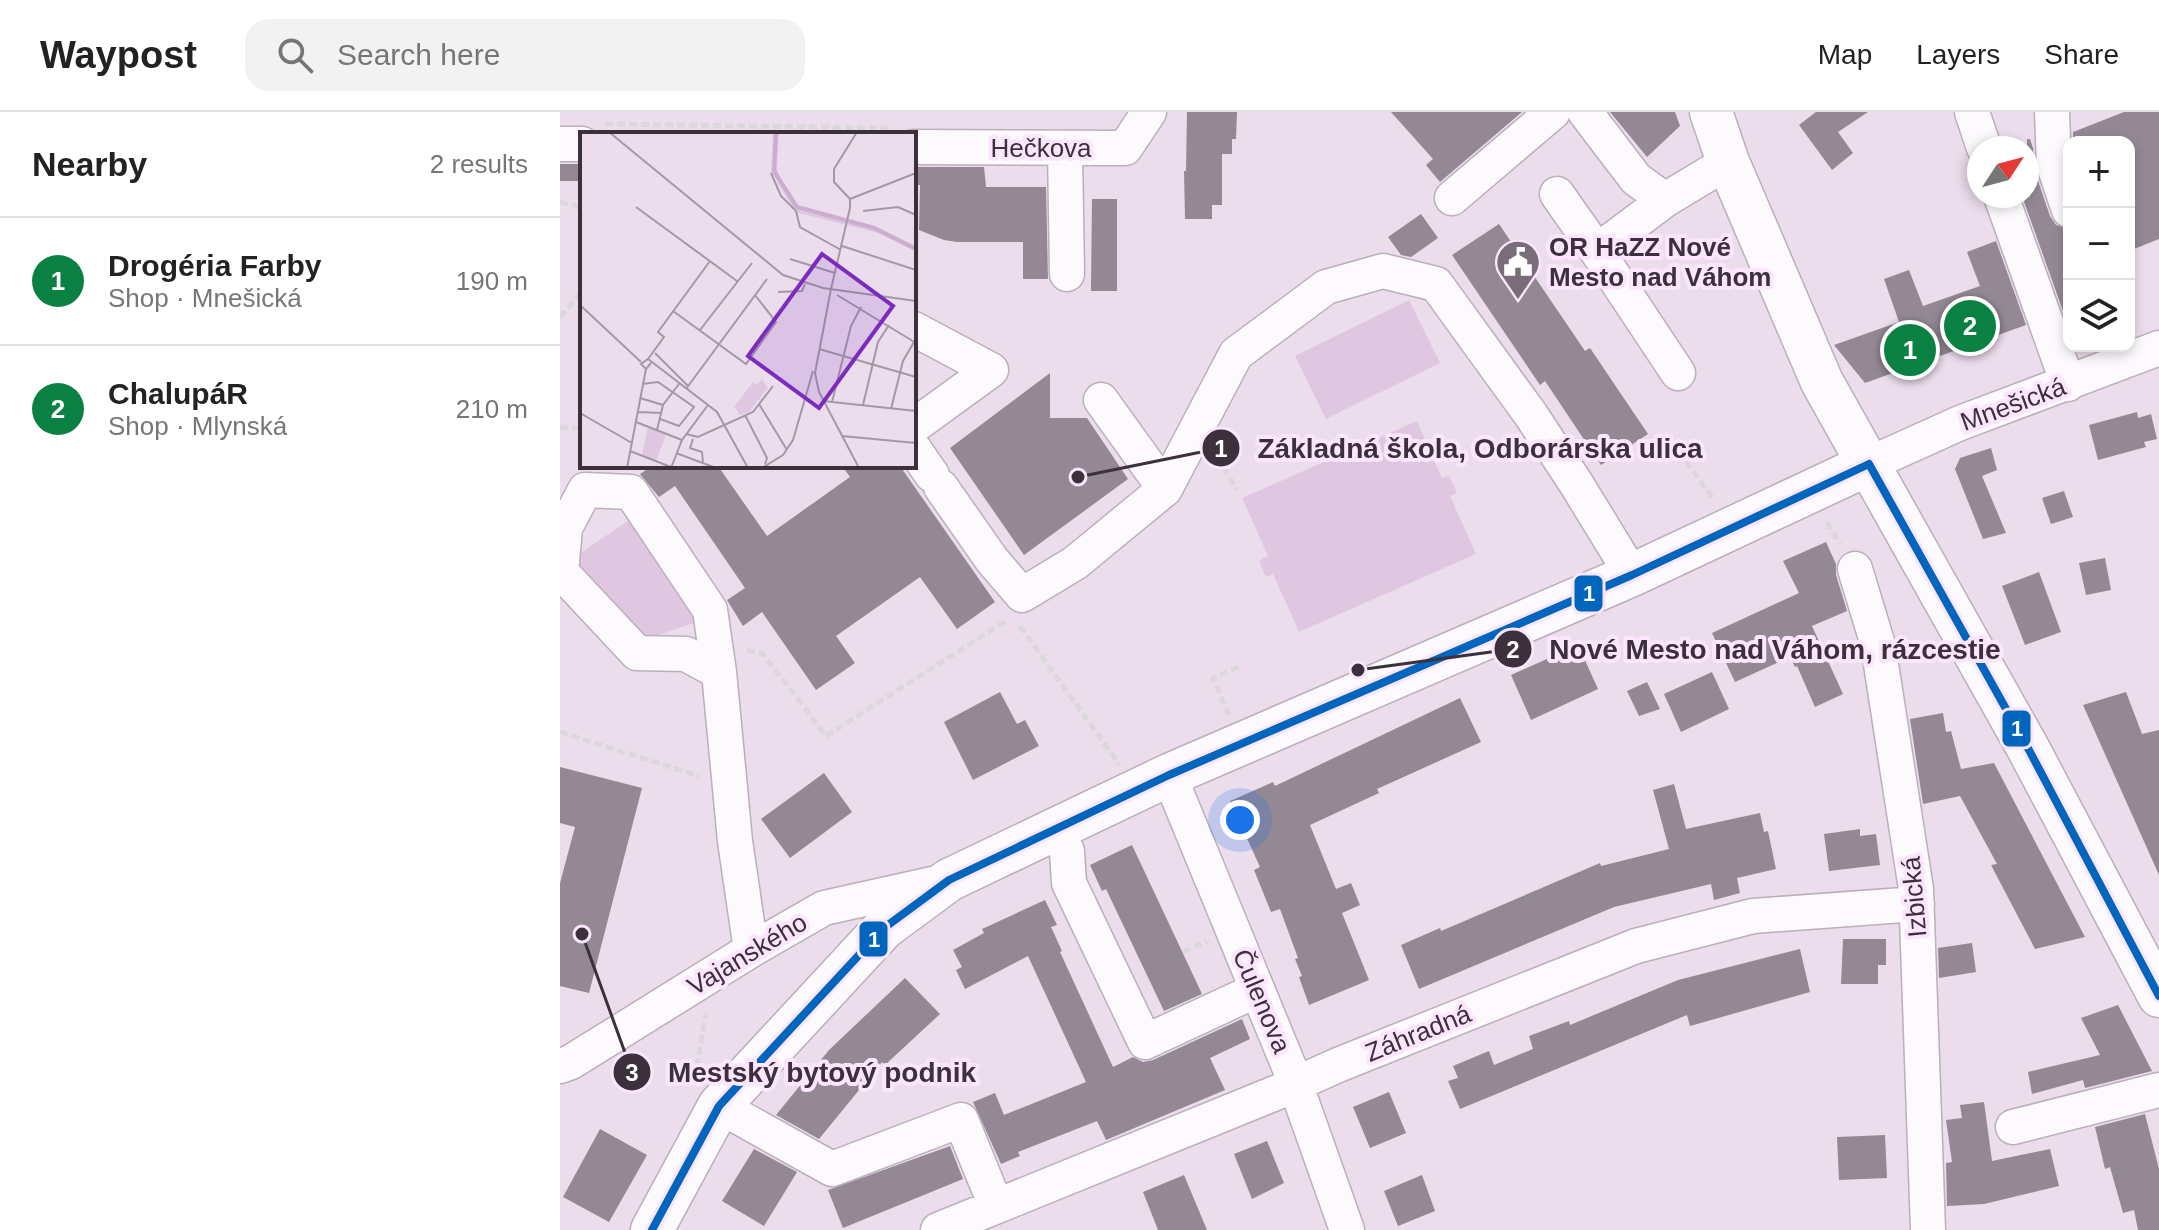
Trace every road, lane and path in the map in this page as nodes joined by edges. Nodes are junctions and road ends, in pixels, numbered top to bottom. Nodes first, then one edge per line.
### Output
1 (1149, 112) edge
2 (1553, 112) edge
3 (1585, 112) edge
4 (1711, 112) edge
5 (1972, 112) edge
6 (2052, 112) edge
7 (1980, 136) edge
8 (580, 137) edge
9 (916, 138) edge
10 (560, 144) edge
11 (1065, 149) junction
12 (1728, 162) junction
13 (1557, 194) dead end
14 (1452, 198) dead end
15 (1665, 200) junction
16 (560, 202) edge
17 (2005, 208) edge
18 (2068, 208) edge
19 (580, 209) edge
20 (1597, 251) junction
21 (1067, 274) dead end
22 (580, 294) edge
23 (560, 317) edge
24 (916, 330) edge
25 (2159, 348) edge
26 (1678, 373) dead end
27 (2068, 384) junction
28 (1101, 400) dead end
29 (916, 425) edge
30 (560, 427) edge
31 (580, 429) edge
32 (1672, 442) dead end
33 (1869, 464) junction
34 (929, 470) edge
35 (1165, 489) junction
36 (1714, 500) dead end
37 (1855, 569) dead end
38 (1632, 575) junction
39 (1022, 595) junction
40 (1024, 632) dead end
41 (717, 657) junction
42 (1238, 667) dead end
43 (1229, 716) dead end
44 (560, 732) edge
45 (1113, 756) dead end
46 (683, 771) dead end
47 (1169, 775) junction
48 (1055, 828) junction
49 (949, 880) junction
50 (1917, 904) junction
51 (1216, 937) dead end
52 (751, 950) junction
53 (1183, 952) dead end
54 (1257, 990) junction
55 (2159, 996) edge
56 (707, 1006) dead end
57 (560, 1066) edge
58 (1294, 1084) junction
59 (2159, 1090) edge
60 (709, 1095) junction
61 (2013, 1127) dead end
62 (996, 1206) junction
63 (662, 1225) edge
64 (938, 1230) edge
65 (1347, 1230) edge
66 (1928, 1230) edge

1 - 11 street, Hečkova
2 - 14 street
3 - 15 street
4 - 12 main road
5 - 7 street
6 - 18 street
8 - 10 street
9 - 11 street, Hečkova
11 - 21 street
12 - 15 street
12 - 33 main road
13 - 20 street
15 - 20 street
16 - 19 path
17 - 27 street
20 - 26 street
22 - 23 path
24 - 29 street
25 - 27 street, Mnešická
27 - 33 street, Mnešická
28 - 35 street
30 - 31 path
32 - 36 path
33 - 38 main road
33 - 55 main road
34 - 39 street
35 - 38 street
35 - 39 street
37 - 50 street, Izbická
38 - 47 main road
39 - 41 path
40 - 45 path
41 - 41 street
41 - 52 street
42 - 43 path
44 - 46 path
47 - 48 main road
47 - 54 street, Čulenova
48 - 49 main road
48 - 54 street
49 - 52 street, Vajanského
49 - 60 main road
50 - 58 street, Záhradná
50 - 66 street, Izbická
51 - 53 path
52 - 57 street, Vajanského
54 - 58 street, Čulenova
56 - 60 path
58 - 62 street, Záhradná
58 - 65 street, Čulenova
59 - 61 street
60 - 62 street
60 - 63 main road
62 - 64 street, Záhradná

